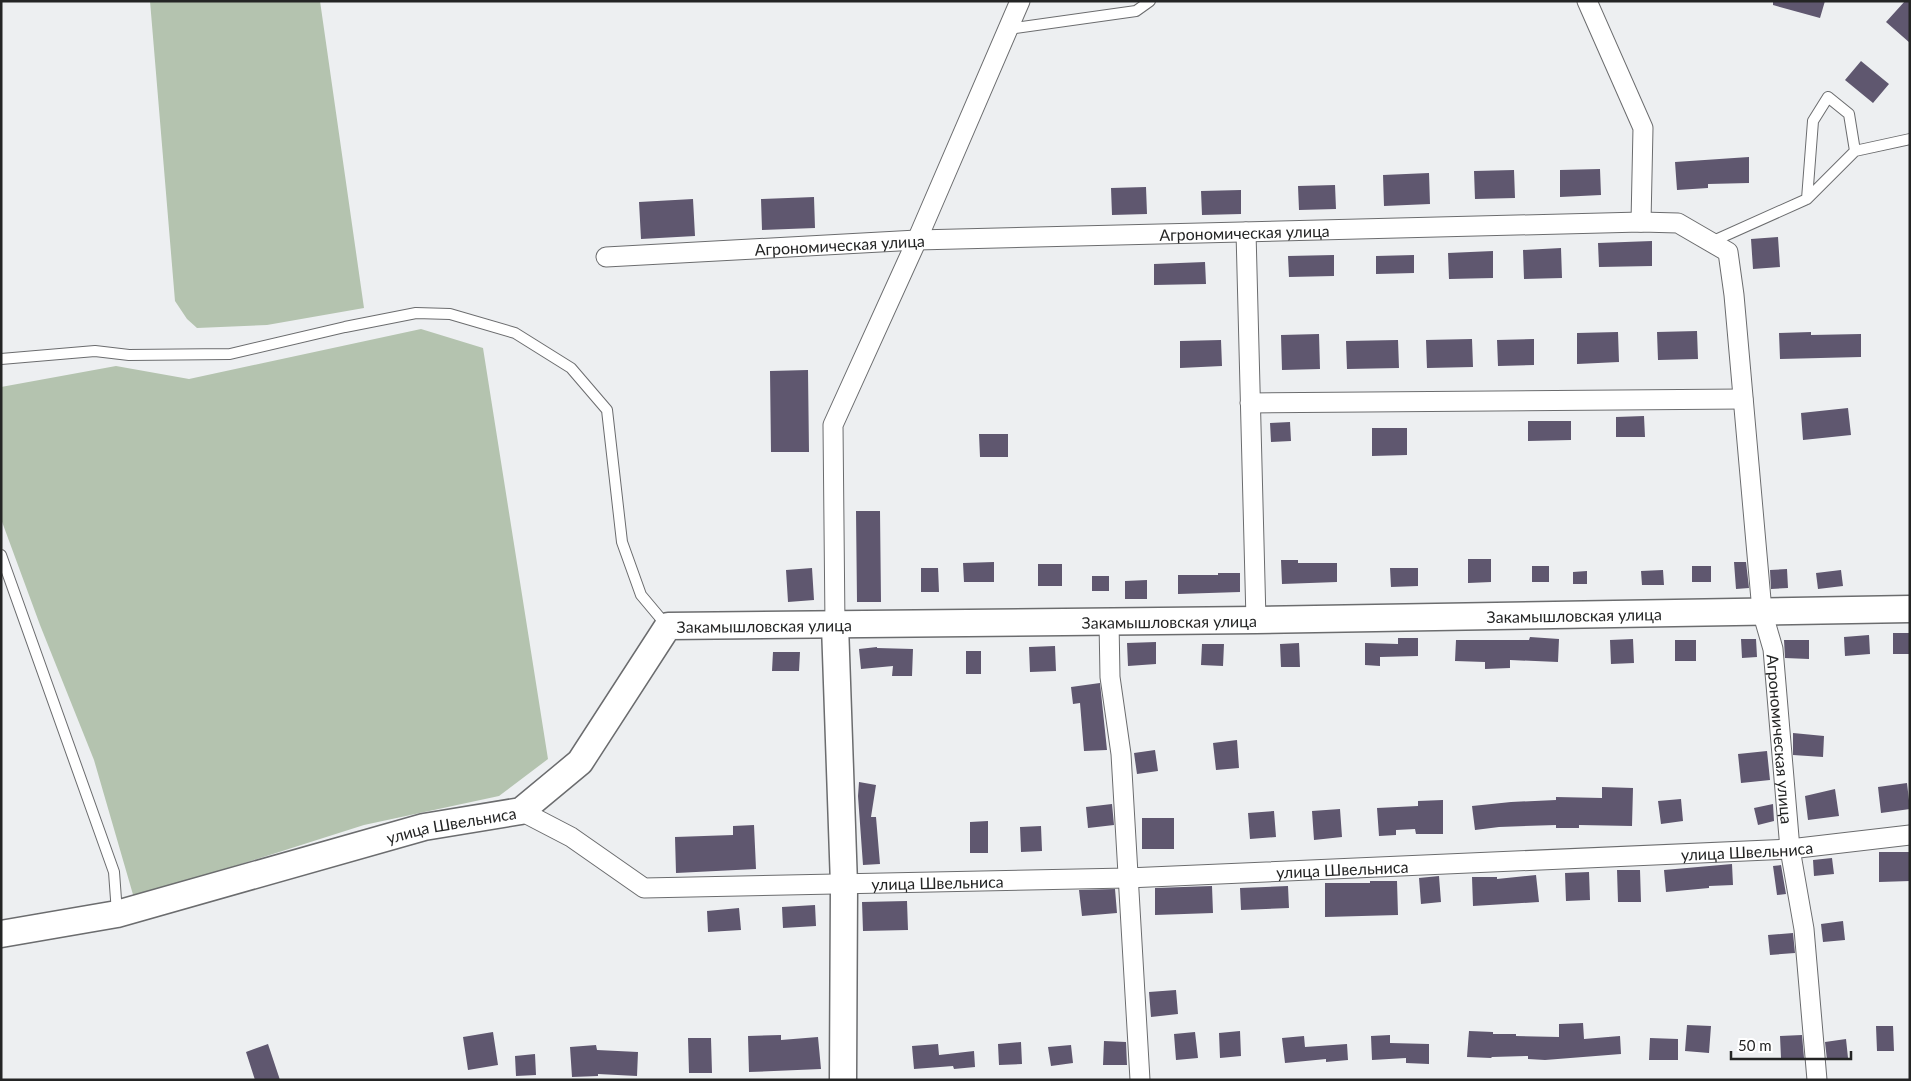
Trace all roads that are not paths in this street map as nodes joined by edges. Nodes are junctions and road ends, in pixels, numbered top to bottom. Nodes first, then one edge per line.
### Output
1 (1020, 1) edge
2 (1150, 1) edge
3 (1587, 1) edge
4 (1008, 29) junction
5 (1910, 138) edge
6 (1855, 151) junction
7 (1807, 198) junction
8 (1640, 222) junction
9 (1246, 232) junction
10 (917, 240) junction
11 (1711, 242) junction
12 (606, 257) dead end
13 (1, 358) edge
14 (1744, 399) junction
15 (1250, 403) junction
16 (1, 555) edge
17 (1910, 609) edge
18 (1762, 611) junction
19 (1256, 620) junction
20 (1109, 621) junction
21 (834, 624) junction
22 (668, 626) junction
23 (521, 811) junction
24 (1910, 835) edge
25 (1790, 849) junction
26 (1127, 878) junction
27 (844, 885) junction
28 (117, 914) junction
29 (1, 934) edge
30 (843, 1080) edge
31 (1140, 1080) edge
32 (1817, 1080) edge

1 - 4 street
2 - 4 lane
3 - 8 street
4 - 10 street
5 - 6 lane
6 - 7 lane
6 - 7 lane
7 - 11 lane
8 - 9 street, Агрономическая улица
8 - 11 street, Агрономическая улица
9 - 10 street, Агрономическая улица
9 - 15 street
10 - 12 street, Агрономическая улица
10 - 21 street
11 - 14 street, Агрономическая улица
13 - 22 lane
14 - 15 street
14 - 18 street, Агрономическая улица
15 - 19 street
16 - 28 lane
17 - 18 street, Закамышловская улица
18 - 19 street, Закамышловская улица
18 - 25 street, Агрономическая улица
19 - 20 street, Закамышловская улица
20 - 21 street, Закамышловская улица
20 - 26 street
21 - 22 street, Закамышловская улица
21 - 27 street
22 - 23 street, Закамышловская улица
23 - 27 street, улица Швельниса
23 - 28 street, улица Швельниса
24 - 25 street, улица Швельниса
25 - 26 street, улица Швельниса
25 - 32 street, Агрономическая улица
26 - 27 street, улица Швельниса
26 - 31 street
27 - 30 street
28 - 29 street, улица Швельниса

